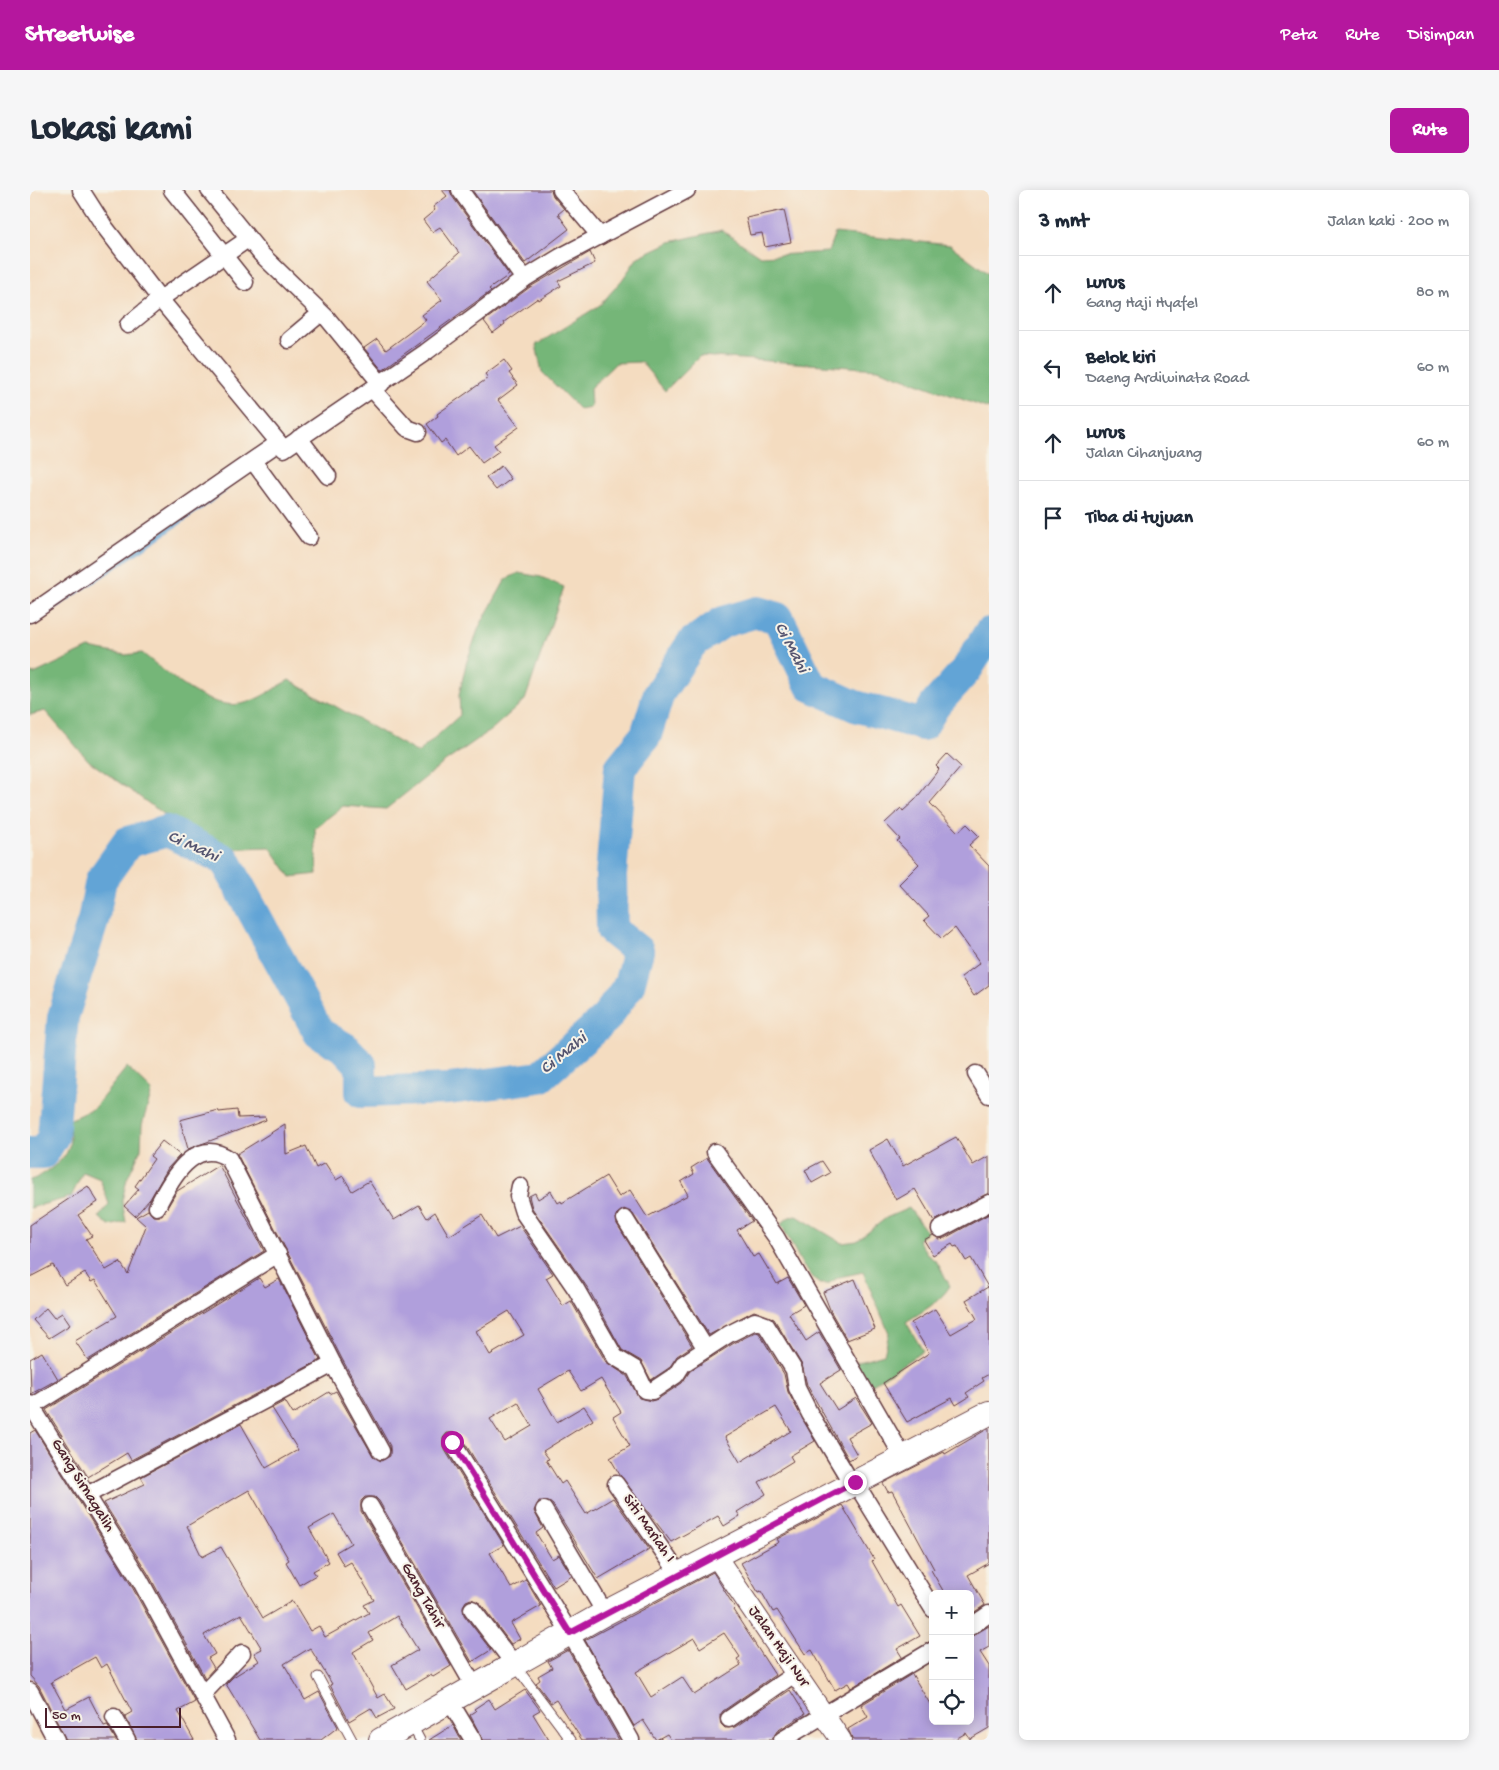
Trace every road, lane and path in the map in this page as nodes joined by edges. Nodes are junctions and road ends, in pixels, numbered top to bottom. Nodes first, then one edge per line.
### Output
1 (81, 190) edge
2 (172, 190) edge
3 (209, 190) edge
4 (460, 190) edge
5 (561, 190) edge
6 (687, 190) edge
7 (600, 236) junction
8 (248, 239) junction
9 (224, 255) junction
10 (524, 279) junction
11 (245, 282) dead end
12 (160, 299) junction
13 (320, 313) junction
14 (128, 325) dead end
15 (290, 340) dead end
16 (377, 387) junction
17 (418, 432) dead end
18 (299, 438) junction
19 (278, 443) junction
20 (253, 462) junction
21 (328, 476) dead end
22 (309, 537) dead end
23 (30, 614) edge
24 (976, 1074) dead end
25 (989, 1095) edge
26 (715, 1152) dead end
27 (520, 1186) dead end
28 (989, 1203) edge
29 (157, 1207) dead end
30 (625, 1219) dead end
31 (940, 1229) dead end
32 (278, 1254) junction
33 (706, 1349) junction
34 (333, 1364) junction
35 (31, 1406) edge
36 (989, 1413) edge
37 (452, 1442) dead end
38 (381, 1451) dead end
39 (903, 1458) junction
40 (853, 1483) junction
41 (616, 1484) dead end
42 (87, 1495) junction
43 (370, 1506) dead end
44 (544, 1510) dead end
45 (714, 1555) junction
46 (679, 1574) junction
47 (929, 1602) edge
48 (472, 1609) dead end
49 (605, 1613) junction
50 (989, 1614) edge
51 (974, 1624) edge
52 (570, 1633) junction
53 (929, 1652) edge
54 (242, 1653) dead end
55 (509, 1659) junction
56 (796, 1673) junction
57 (318, 1677) dead end
58 (474, 1686) junction
59 (30, 1691) edge
60 (203, 1694) junction
61 (449, 1700) junction
62 (824, 1713) junction
63 (114, 1717) dead end
64 (728, 1719) dead end
65 (415, 1731) edge
66 (56, 1740) edge
67 (127, 1740) edge
68 (227, 1740) edge
69 (352, 1740) edge
70 (381, 1740) edge
71 (473, 1740) edge
72 (571, 1740) edge
73 (631, 1740) edge
74 (782, 1740) edge
75 (841, 1740) edge

1 - 12 street
2 - 9 street
3 - 8 street
4 - 10 street
5 - 7 street
6 - 7 street
7 - 10 street
8 - 9 street
8 - 13 street
9 - 11 street
9 - 12 street
10 - 16 street
12 - 14 street
12 - 19 street
13 - 15 street
13 - 16 street
16 - 17 street
16 - 18 street
18 - 19 street
18 - 21 street
19 - 20 street
20 - 22 street
20 - 23 street
24 - 25 street
26 - 39 street
27 - 33 street
28 - 31 street
29 - 32 street
30 - 33 street
32 - 34 street
32 - 35 street, Gang Sirnagalih
33 - 40 street
34 - 38 street
34 - 42 street
35 - 42 street, Gang Sirnagalih
36 - 39 main road
37 - 52 street
39 - 40 main road
40 - 45 main road
40 - 47 street
41 - 46 street, Siti Mariah I
42 - 60 street, Gang Sirnagalih
43 - 58 street, Gang Tahir
44 - 49 street
45 - 46 main road
45 - 56 street, Jalan Haji Nur
46 - 49 main road
48 - 55 street
49 - 52 main road
50 - 51 street
52 - 55 main road
52 - 73 street
53 - 62 street
54 - 60 street
55 - 58 main road
55 - 72 lane
56 - 62 street, Jalan Haji Nur
56 - 64 street
57 - 69 lane
58 - 61 main road
59 - 66 street
60 - 68 street, Gang Sirnagalih
61 - 65 main road
61 - 71 street
62 - 74 street
62 - 75 street, Jalan Haji Nur
63 - 67 street
65 - 70 main road

